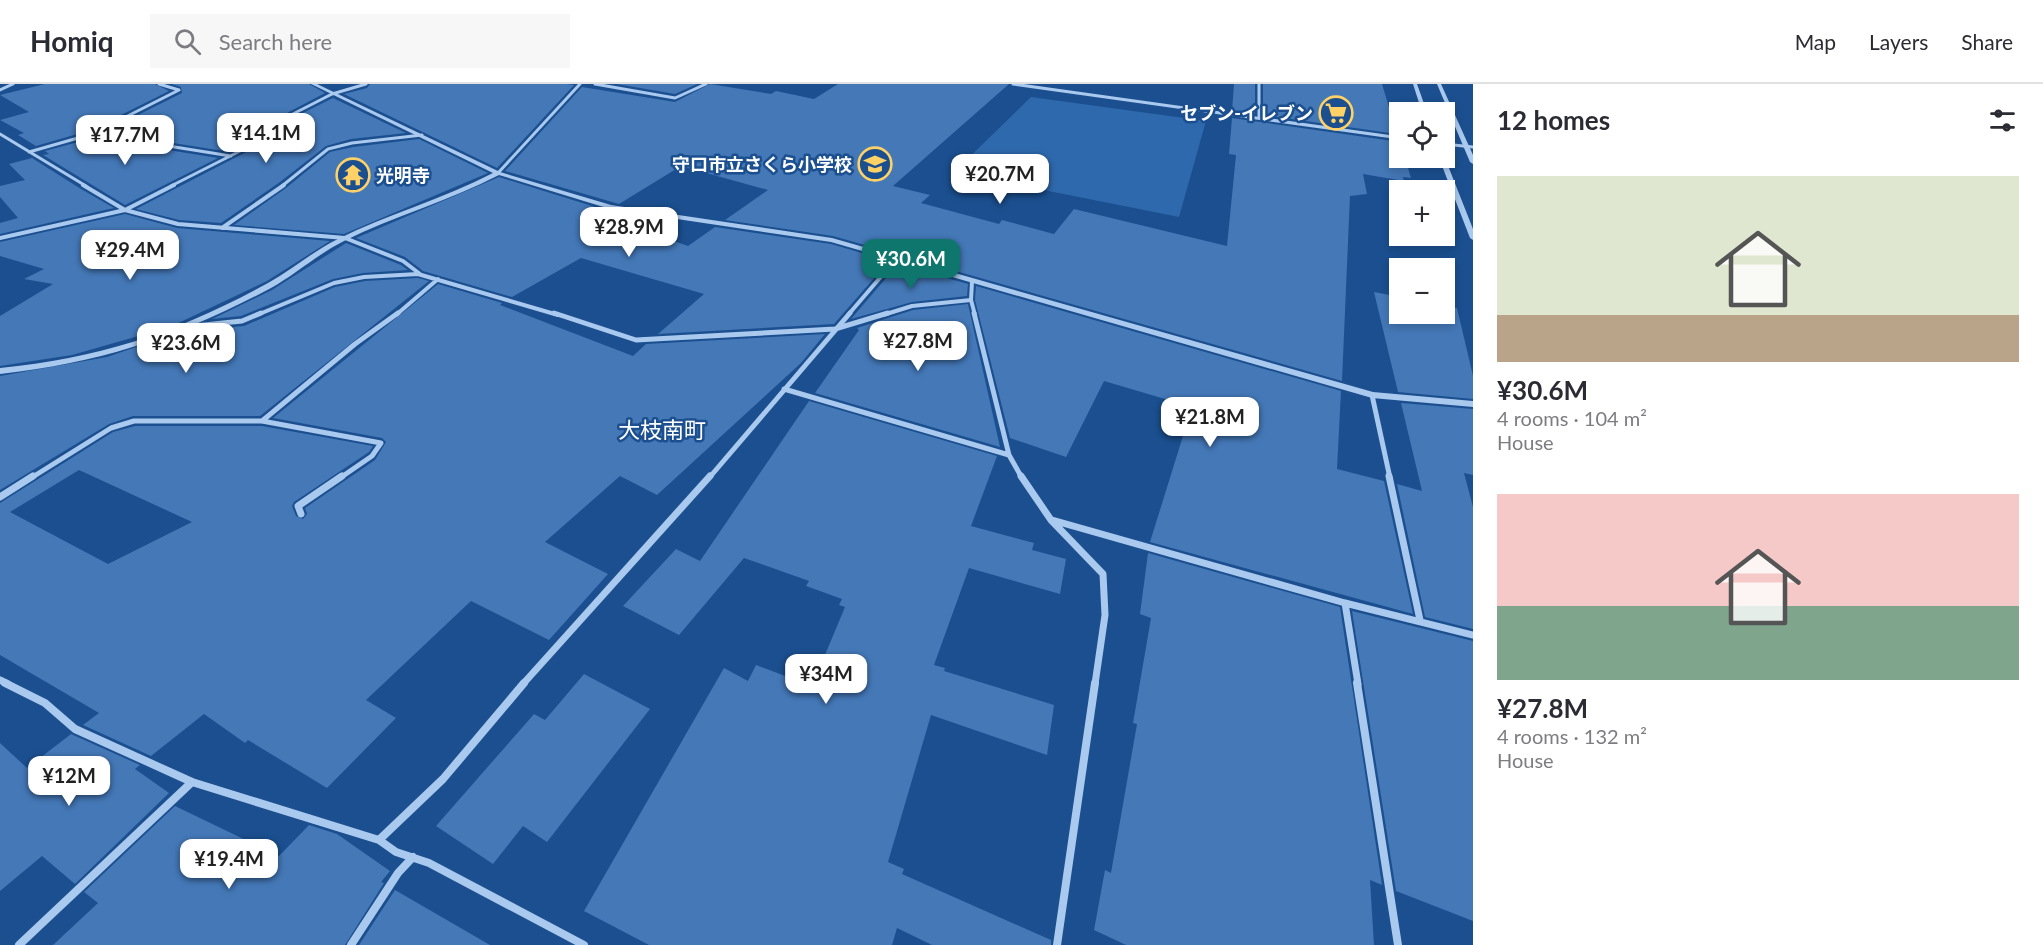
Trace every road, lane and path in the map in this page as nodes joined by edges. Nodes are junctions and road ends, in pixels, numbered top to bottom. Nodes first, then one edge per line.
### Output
1 (13, 84) edge
2 (159, 84) edge
3 (313, 84) edge
4 (366, 84) edge
5 (580, 84) edge
6 (595, 84) edge
7 (706, 84) edge
8 (1013, 84) edge
9 (1062, 84) edge
10 (1259, 84) edge
11 (1415, 84) edge
12 (1439, 84) edge
13 (0, 90) edge
14 (1059, 90) junction
15 (333, 94) junction
16 (1421, 102) edge
17 (1259, 118) junction
18 (0, 134) edge
19 (92, 134) junction
20 (422, 135) junction
21 (1389, 136) edge
22 (1455, 145) edge
23 (1470, 147) edge
24 (29, 152) junction
25 (231, 156) junction
26 (1473, 162) edge
27 (1446, 168) edge
28 (498, 173) junction
29 (125, 210) junction
30 (222, 228) junction
31 (0, 238) edge
32 (345, 238) junction
33 (1473, 238) edge
34 (897, 258) junction
35 (422, 275) junction
36 (438, 279) junction
37 (972, 281) junction
38 (971, 300) junction
39 (185, 327) junction
40 (834, 329) junction
41 (0, 371) edge
42 (784, 389) junction
43 (1372, 395) junction
44 (1473, 404) edge
45 (262, 421) junction
46 (1009, 455) junction
47 (0, 497) edge
48 (301, 514) dead end
49 (1052, 520) junction
50 (1345, 603) junction
51 (1420, 620) junction
52 (1473, 635) edge
53 (0, 680) edge
54 (192, 782) junction
55 (379, 840) junction
56 (413, 857) junction
57 (19, 945) edge
58 (351, 945) edge
59 (584, 945) edge
60 (1057, 945) edge
61 (1398, 945) edge

1 - 13 street
2 - 19 street
3 - 15 street
4 - 15 street
5 - 28 street
6 - 7 street
8 - 14 street
9 - 14 street
10 - 17 street
11 - 16 street
12 - 23 street
14 - 17 street
15 - 20 street
15 - 25 street
17 - 21 street
18 - 24 street
19 - 24 street
19 - 25 street
20 - 28 street
20 - 30 street
22 - 23 street
23 - 26 street
24 - 29 street
25 - 29 street
27 - 33 street
28 - 32 street
28 - 34 street
29 - 30 street
29 - 31 street
30 - 32 street
32 - 35 street
32 - 39 street
34 - 37 street
34 - 40 street
35 - 36 street
35 - 39 street
36 - 40 street
36 - 45 street
37 - 38 street
37 - 43 street
38 - 40 street
38 - 46 street
39 - 41 street
40 - 42 street
42 - 46 street
42 - 55 street
43 - 44 street
43 - 51 street
45 - 47 street
45 - 48 street
46 - 49 street
49 - 50 street
49 - 60 street
50 - 51 street
50 - 61 street
51 - 52 street
53 - 54 street
54 - 55 street
54 - 57 street
55 - 56 street
56 - 58 street
56 - 59 street

